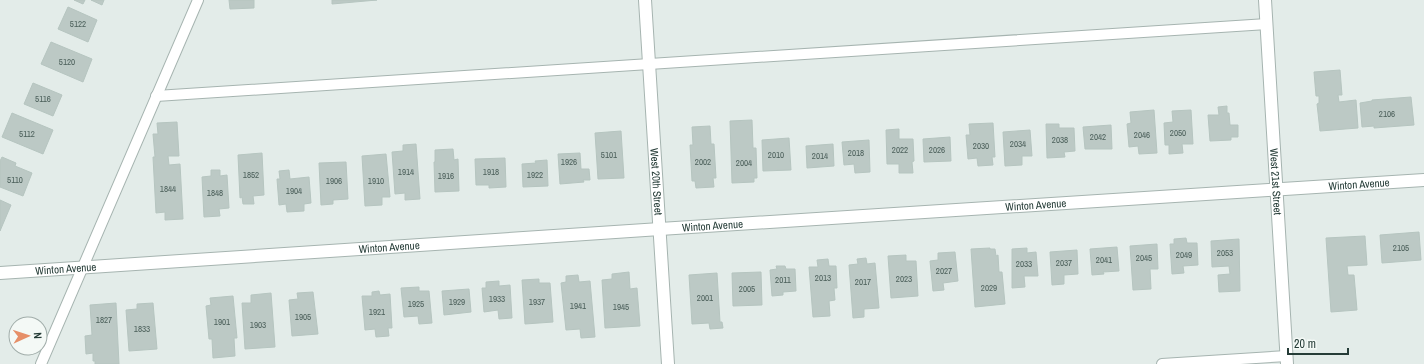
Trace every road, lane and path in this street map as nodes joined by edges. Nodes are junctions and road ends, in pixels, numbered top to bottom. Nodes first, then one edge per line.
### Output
1 (198, 0) edge
2 (645, 0) edge
3 (1265, 0) edge
4 (1267, 24) junction
5 (649, 64) junction
6 (156, 96) junction
7 (1424, 180) edge
8 (1277, 189) junction
9 (660, 229) junction
10 (82, 267) junction
11 (0, 273) edge
12 (1287, 360) edge
13 (41, 364) edge
14 (668, 364) edge
15 (1162, 364) edge

1 - 6 lane
2 - 5 street, West 20th Street
3 - 4 street, West 21st Street
4 - 5 lane
4 - 8 street, West 21st Street
5 - 6 lane
5 - 9 street, West 20th Street
6 - 10 lane
7 - 8 street, Winton Avenue
8 - 9 street, Winton Avenue
8 - 12 street, West 21st Street
9 - 10 street, Winton Avenue
9 - 14 street, West 20th Street
10 - 11 street, Winton Avenue
10 - 13 lane
12 - 15 lane

